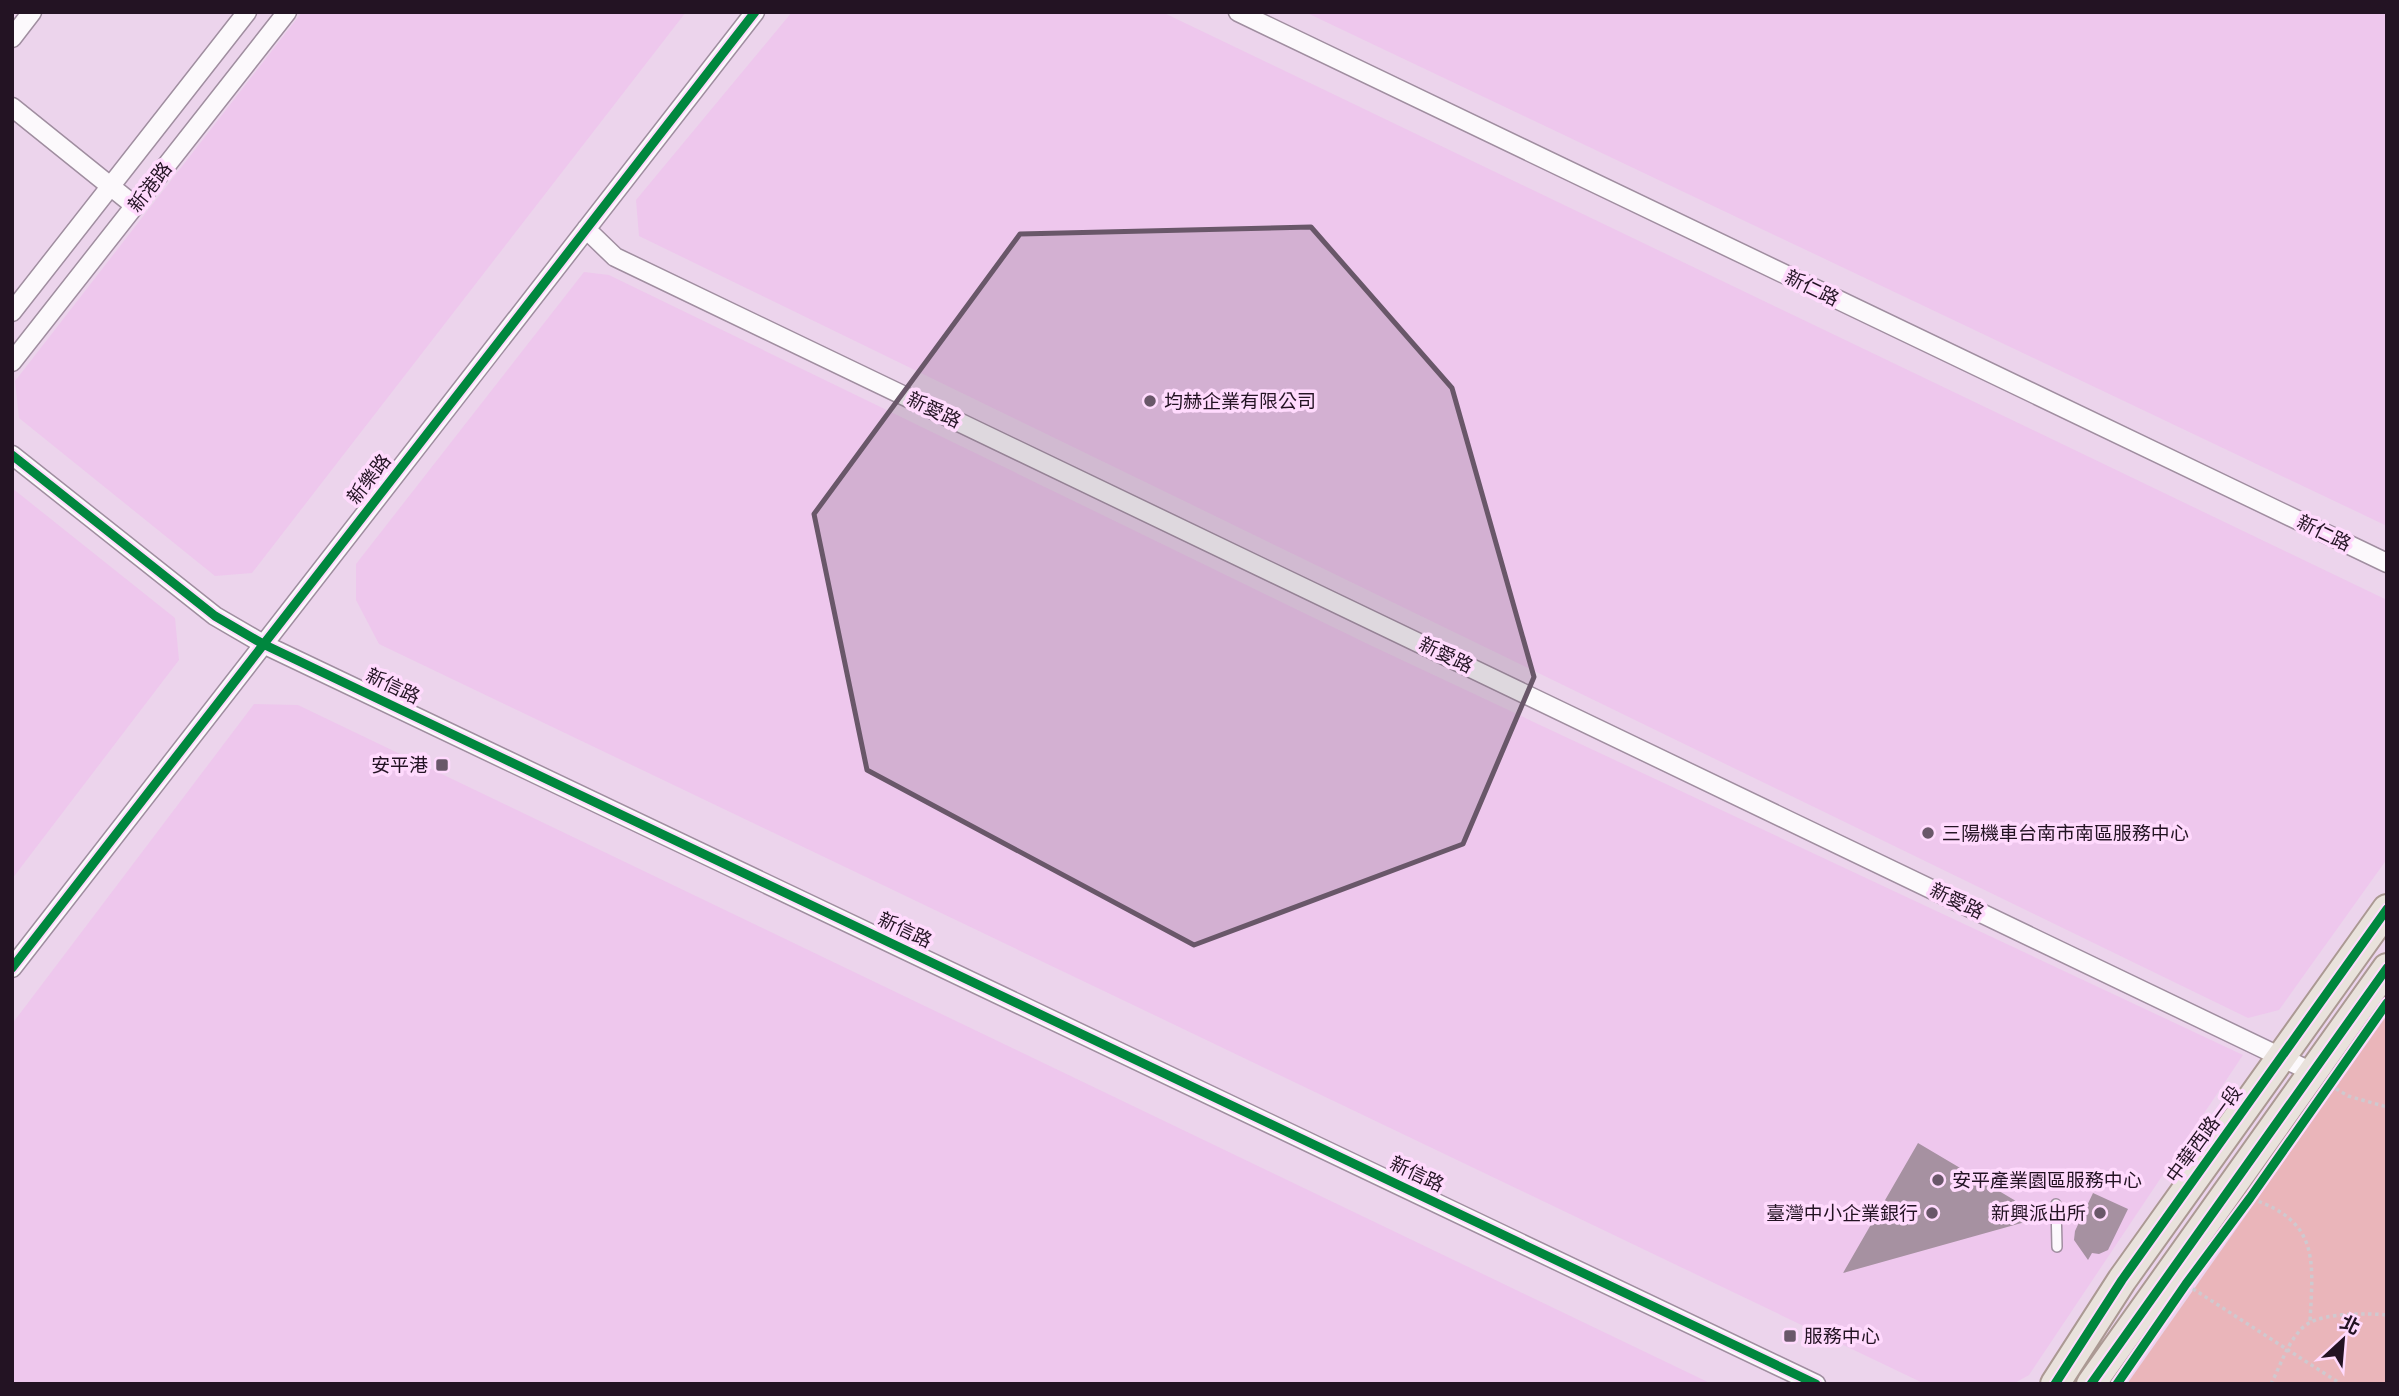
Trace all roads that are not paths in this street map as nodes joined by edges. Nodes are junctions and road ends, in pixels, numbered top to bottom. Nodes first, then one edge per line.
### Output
1 (33, 12) edge
2 (247, 12) edge
3 (287, 12) edge
4 (755, 12) edge
5 (1238, 12) edge
6 (12, 38) edge
7 (12, 107) edge
8 (110, 186) junction
9 (135, 206) junction
10 (586, 229) junction
11 (12, 312) edge
12 (12, 362) edge
13 (12, 455) edge
14 (2387, 563) edge
15 (263, 644) junction
16 (2387, 909) edge
17 (12, 968) edge
18 (2387, 968) edge
19 (2282, 1057) junction
20 (2324, 1081) junction
21 (2056, 1205) dead end
22 (2057, 1247) dead end
23 (1816, 1384) edge
24 (2055, 1384) edge
25 (2091, 1384) edge

1 - 6 street
2 - 8 street, 新港路
3 - 9 street, 新港路
4 - 10 street, 新樂路
5 - 14 street, 新仁路
7 - 8 street
8 - 9 street
8 - 11 street, 新港路
9 - 12 street, 新港路
10 - 15 street, 新樂路
10 - 19 street, 新愛路
13 - 15 street, 新信路
15 - 17 street, 新樂路
15 - 23 street, 新信路
16 - 19 main road, 中華西路一段
18 - 20 main road
19 - 20 street, 新愛路
19 - 24 main road, 中華西路一段
20 - 25 main road
21 - 22 lane

